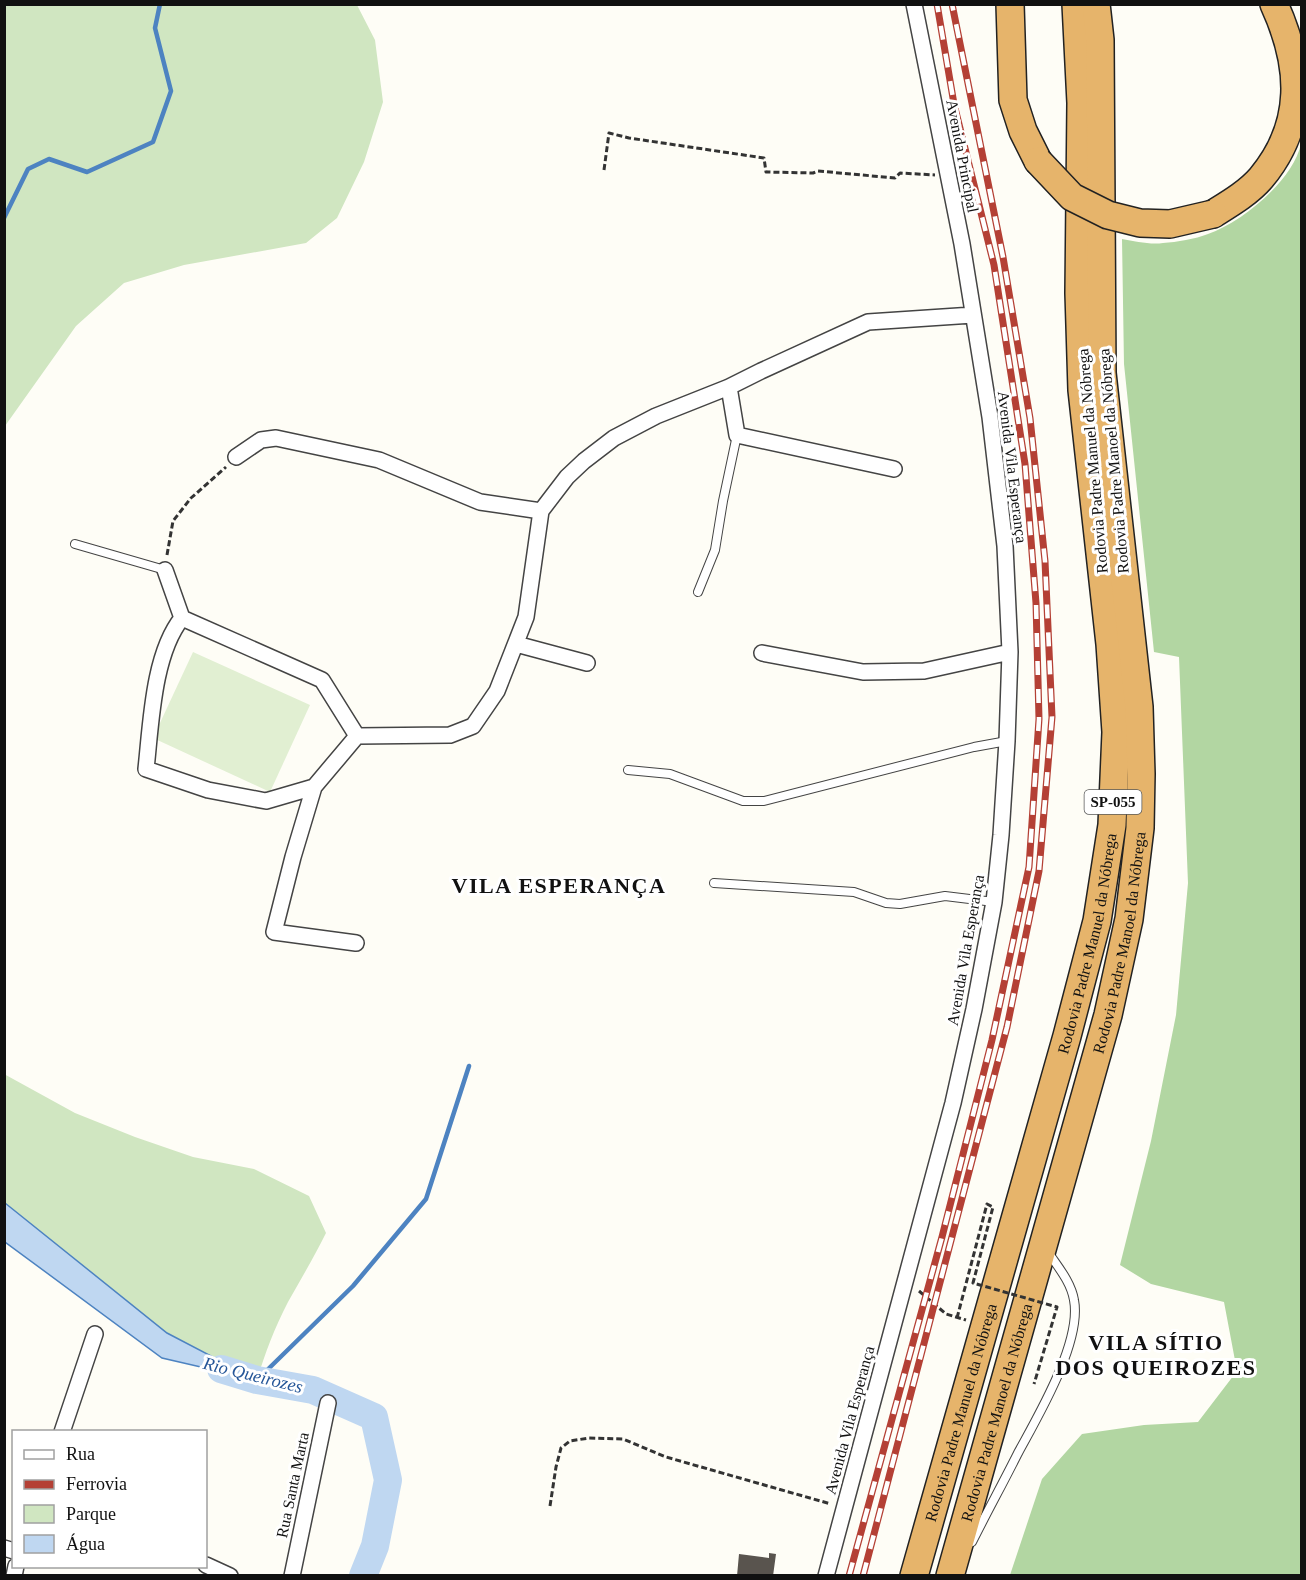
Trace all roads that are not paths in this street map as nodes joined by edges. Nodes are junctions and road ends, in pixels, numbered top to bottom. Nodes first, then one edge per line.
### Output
1 (914, 4) edge
2 (1010, 4) edge
3 (1076, 4) edge
4 (1098, 4) edge
5 (1274, 4) edge
6 (973, 315) junction
7 (729, 387) junction
8 (737, 435) junction
9 (236, 458) road end
10 (894, 469) dead end
11 (541, 511) junction
12 (75, 544) dead end
13 (165, 570) joint
14 (698, 592) dead end
15 (182, 618) junction
16 (516, 644) junction
17 (1010, 652) junction
18 (762, 653) dead end
19 (586, 663) dead end
20 (357, 736) junction
21 (1007, 741) junction
22 (628, 770) dead end
23 (314, 787) junction
24 (714, 883) dead end
25 (994, 902) junction
26 (356, 943) dead end
27 (1044, 1245) junction
28 (95, 1334) dead end
29 (328, 1402) dead end
30 (62, 1430) edge
31 (207, 1565) edge
32 (230, 1575) edge
33 (292, 1575) edge
34 (826, 1575) edge
35 (914, 1575) edge
36 (952, 1575) edge

1 - 6 street, Avenida Principal
2 - 5 highway, bridge
3 - 35 highway, Rodovia Padre Manuel da Nóbrega / SP-055
4 - 27 highway, Rodovia Padre Manoel da Nóbrega / SP-055
6 - 7 street
6 - 17 street, Avenida Vila Esperança
7 - 8 street
7 - 11 street
8 - 10 street
8 - 14 lane
9 - 11 street
11 - 16 street
12 - 13 lane
13 - 15 street
15 - 20 street
15 - 23 street
16 - 19 street
16 - 20 street
17 - 18 street
17 - 21 street, Avenida Vila Esperança
20 - 23 street
21 - 22 lane
21 - 25 street, Avenida Vila Esperança
23 - 26 street
24 - 25 lane
25 - 34 street, Avenida Vila Esperança
27 - 36 highway, Rodovia Padre Manoel da Nóbrega / SP-055
27 - 36 lane
28 - 30 street
29 - 33 street, Rua Santa Marta
31 - 32 street

